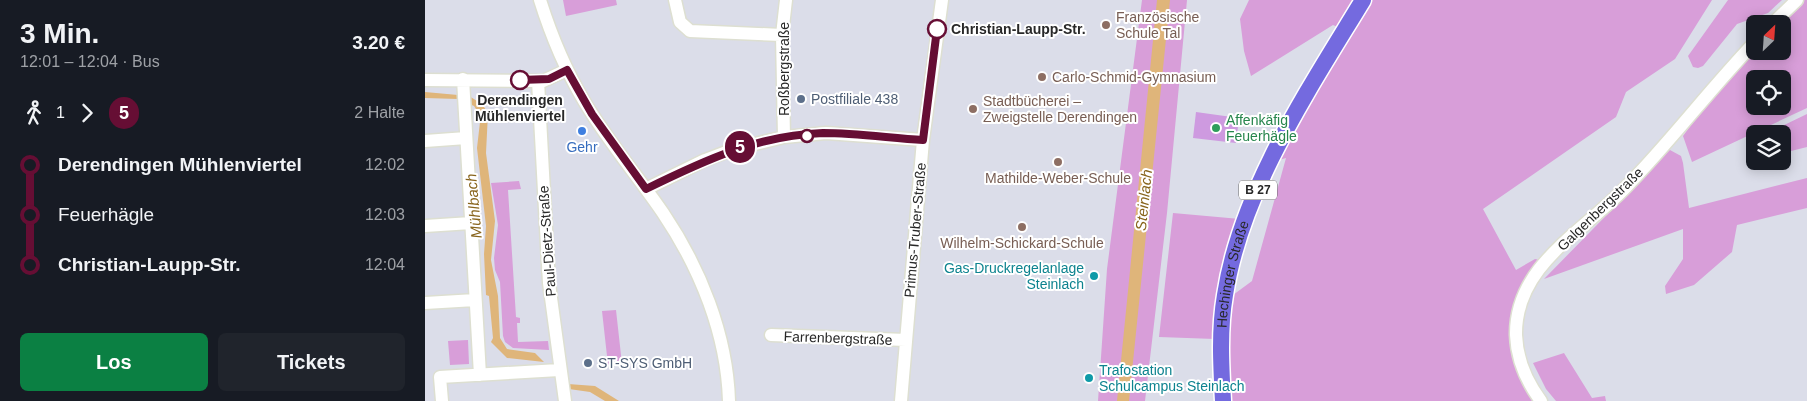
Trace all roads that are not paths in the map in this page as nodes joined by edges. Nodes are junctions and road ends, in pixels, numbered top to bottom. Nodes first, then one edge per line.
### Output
1 (540, 0) edge
2 (675, 0) edge
3 (786, 0) edge
4 (942, 0) edge
5 (1363, 0) edge
6 (1797, 0) edge
7 (1781, 15) edge
8 (781, 35) junction
9 (1746, 52) edge
10 (567, 70) junction
11 (463, 79) junction
12 (425, 80) edge
13 (538, 81) junction
14 (784, 137) junction
15 (466, 138) junction
16 (425, 140) edge
17 (923, 140) junction
18 (646, 189) junction
19 (471, 223) junction
20 (425, 226) edge
21 (475, 300) junction
22 (425, 303) edge
23 (771, 335) dead end
24 (906, 340) junction
25 (559, 370) junction
26 (480, 375) junction
27 (442, 401) edge
28 (565, 401) edge
29 (729, 401) edge
30 (901, 401) edge
31 (1223, 401) edge
32 (1541, 401) edge

1 - 10 street
2 - 8 street
3 - 8 street, Roßbergstraße
4 - 17 street, Primus-Truber-Straße
5 - 31 main road, Hechinger Straße / B 27
6 - 7 street
8 - 14 street, Roßbergstraße
9 - 32 street, Galgenbergstraße
10 - 13 street
10 - 18 street
11 - 12 street
11 - 13 street
11 - 15 street
13 - 25 street, Paul-Dietz-Straße
14 - 17 street
14 - 18 street
15 - 16 street
15 - 19 street
17 - 24 street, Primus-Truber-Straße
18 - 29 street
19 - 20 street
19 - 21 street
21 - 22 street
21 - 26 street
23 - 24 street, Farrenbergstraße
24 - 30 street, Primus-Truber-Straße
25 - 26 street
25 - 28 street, Paul-Dietz-Straße
26 - 27 street

